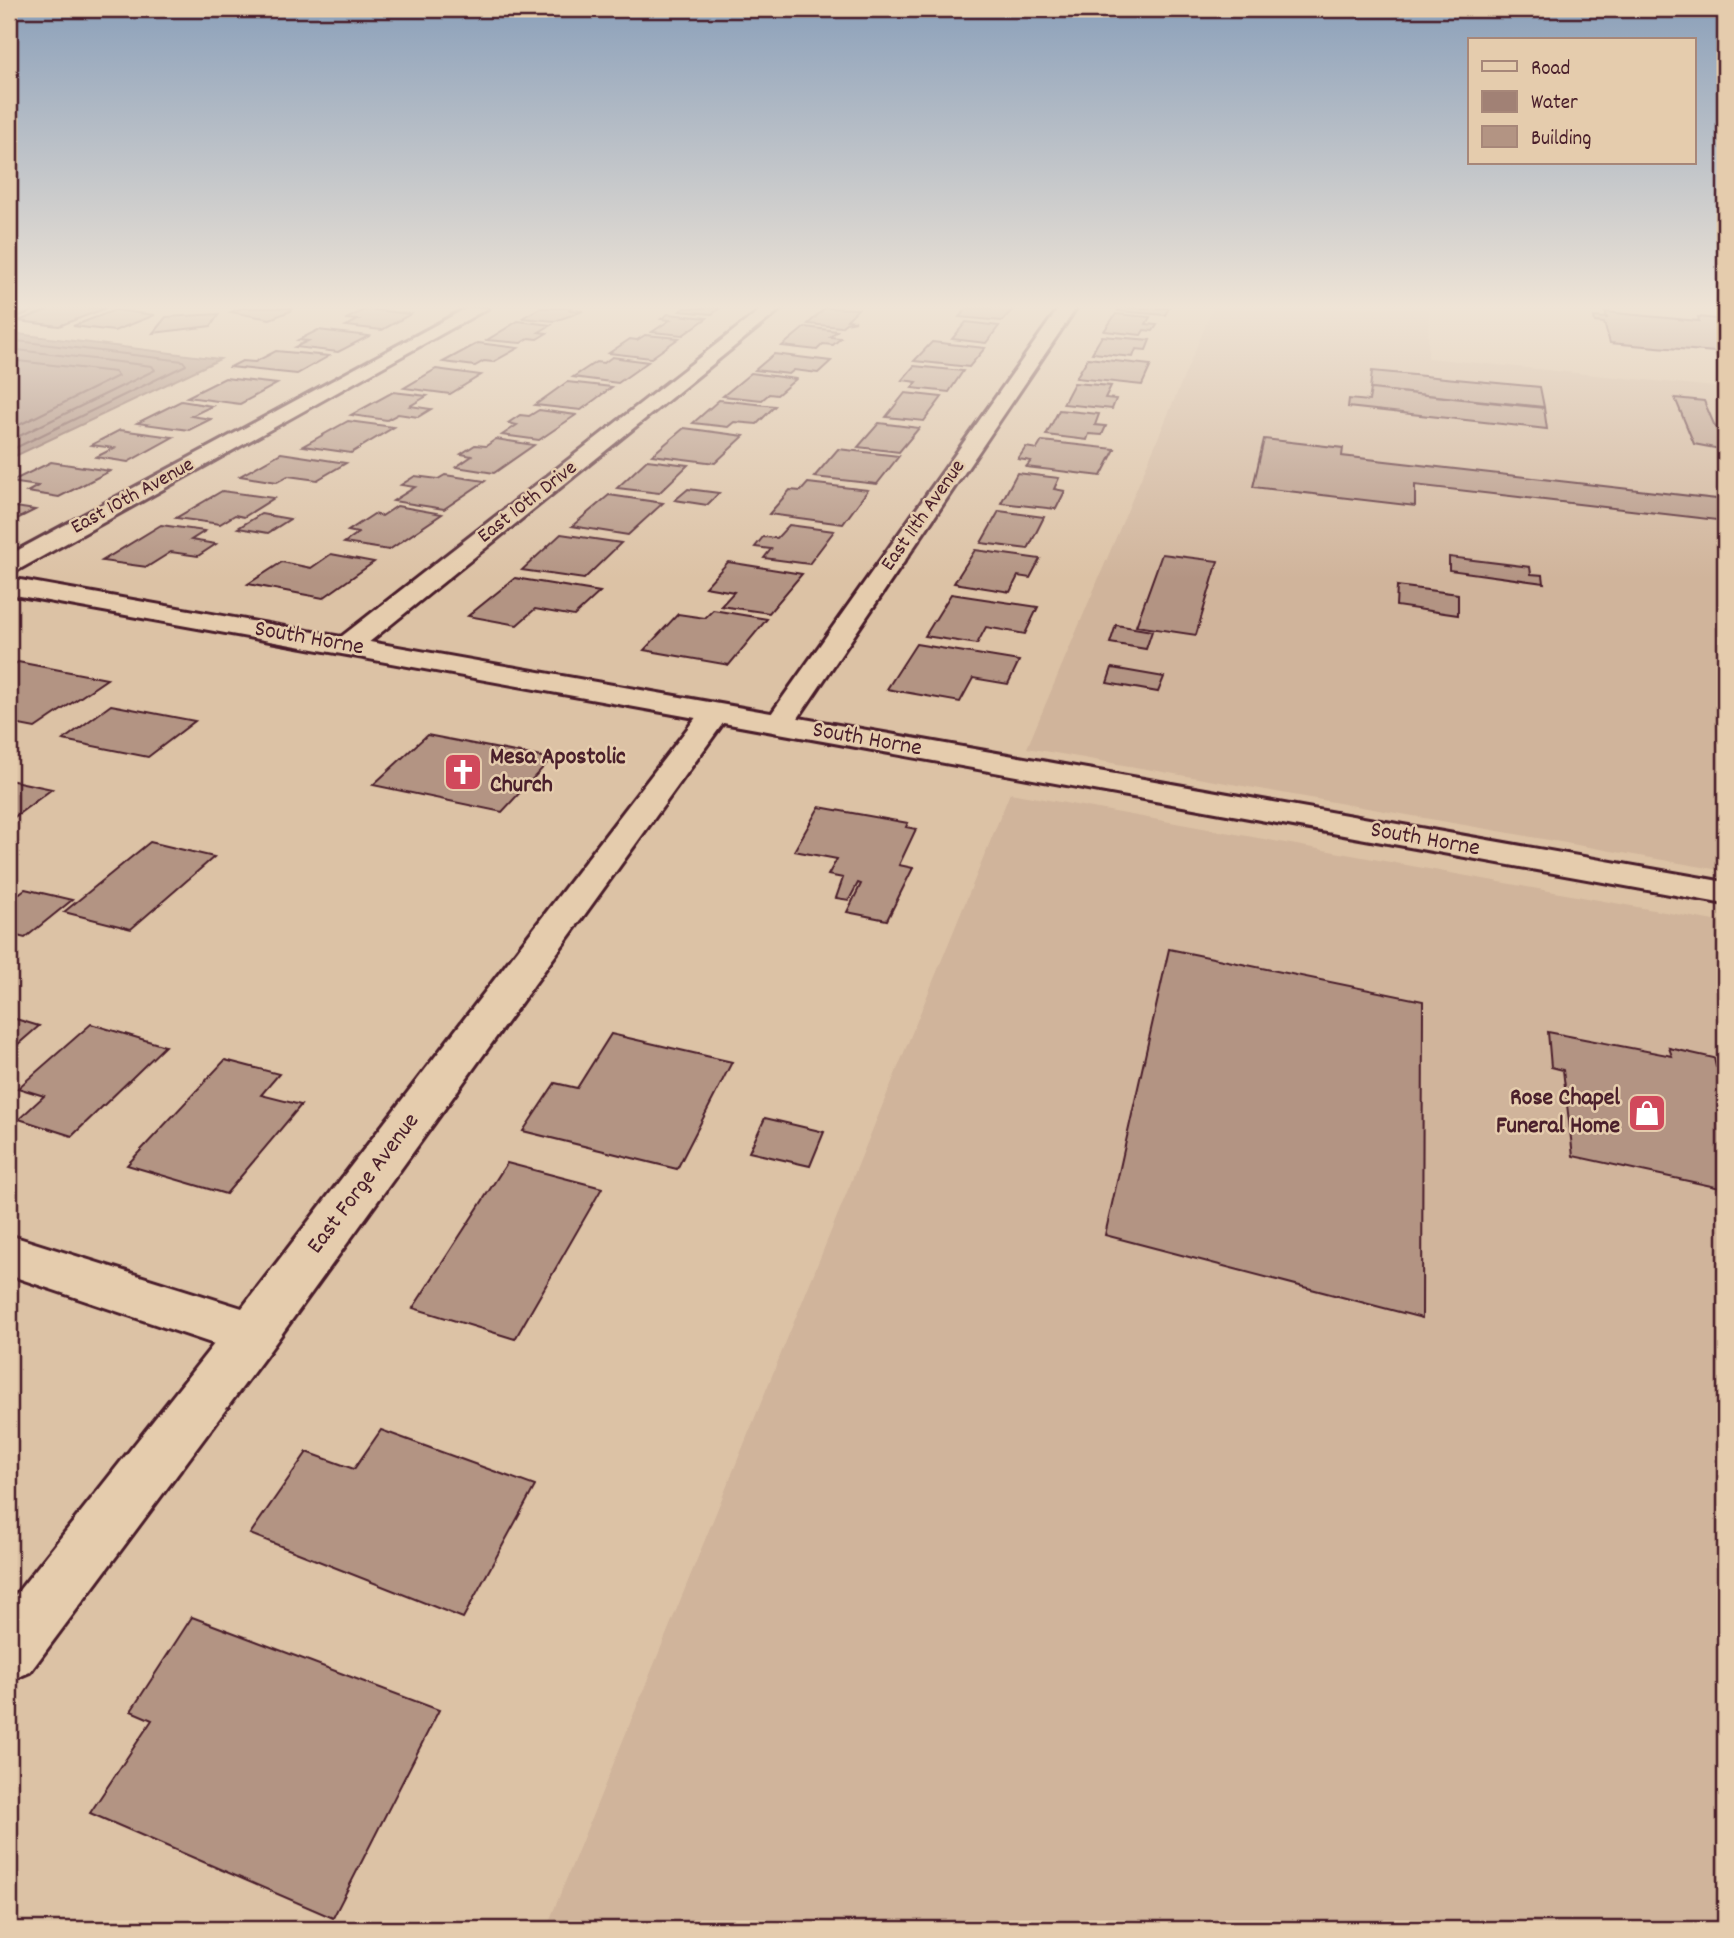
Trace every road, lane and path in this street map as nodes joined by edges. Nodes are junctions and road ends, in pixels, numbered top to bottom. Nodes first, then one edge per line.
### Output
1 (314, 398) edge
2 (660, 398) edge
3 (1006, 398) edge
4 (9, 565) edge
5 (9, 586) edge
6 (347, 646) junction
7 (715, 713) junction
8 (779, 724) junction
9 (1725, 893) edge
10 (9, 1255) edge
11 (252, 1334) junction
12 (9, 1651) edge

1 - 4 street, East 10th Avenue
2 - 6 street, East 10th Drive
3 - 8 street, East 11th Avenue
5 - 6 street, South Horne
6 - 7 street, South Horne
7 - 8 street, South Horne
7 - 11 street, East Forge Avenue
8 - 9 street, South Horne
10 - 11 street
11 - 12 street, East Forge Avenue

